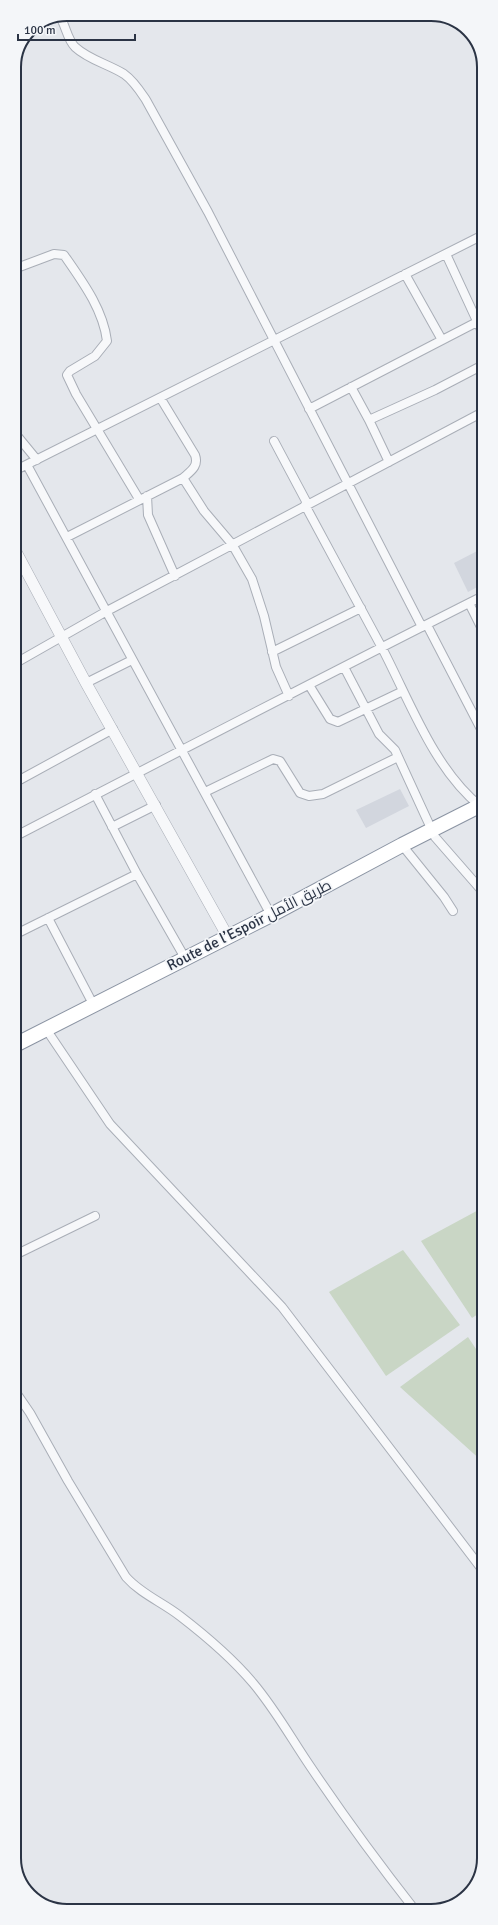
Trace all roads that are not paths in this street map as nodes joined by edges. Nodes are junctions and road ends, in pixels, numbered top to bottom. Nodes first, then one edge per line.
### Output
1 (62, 22) edge
2 (477, 238) edge
3 (446, 254) junction
4 (21, 266) edge
5 (405, 274) junction
6 (477, 322) joint
7 (273, 340) junction
8 (442, 340) junction
9 (477, 369) edge
10 (351, 386) junction
11 (160, 398) junction
12 (309, 409) junction
13 (477, 415) edge
14 (369, 420) junction
15 (98, 430) junction
16 (21, 441) edge
17 (274, 441) dead end
18 (37, 460) junction
19 (389, 462) junction
20 (27, 465) junction
21 (21, 468) edge
22 (183, 478) junction
23 (347, 483) junction
24 (147, 496) junction
25 (139, 499) junction
26 (306, 504) junction
27 (67, 537) junction
28 (232, 544) junction
29 (21, 561) edge
30 (175, 576) junction
31 (477, 599) edge
32 (469, 603) junction
33 (361, 608) junction
34 (107, 611) junction
35 (477, 619) edge
36 (425, 626) junction
37 (61, 637) junction
38 (382, 648) junction
39 (272, 652) junction
40 (21, 660) edge
41 (132, 660) junction
42 (344, 667) junction
43 (86, 684) junction
44 (309, 686) junction
45 (403, 690) junction
46 (289, 696) junction
47 (365, 710) junction
48 (477, 722) edge
49 (113, 729) junction
50 (182, 751) junction
51 (398, 757) junction
52 (137, 772) junction
53 (21, 779) edge
54 (205, 792) junction
55 (95, 794) junction
56 (477, 802) edge
57 (156, 805) junction
58 (477, 807) edge
59 (112, 827) junction
60 (432, 830) junction
61 (21, 833) edge
62 (402, 845) junction
63 (137, 874) junction
64 (477, 885) edge
65 (453, 911) dead end
66 (271, 915) junction
67 (48, 918) junction
68 (21, 931) edge
69 (228, 937) junction
70 (185, 958) junction
71 (93, 1004) junction
72 (46, 1029) junction
73 (21, 1042) edge
74 (95, 1216) dead end
75 (21, 1252) edge
76 (22, 1402) edge
77 (477, 1563) edge
78 (410, 1904) edge

1 - 7 street
2 - 3 street
3 - 5 street
3 - 6 street
4 - 15 street
5 - 7 street
5 - 8 street
6 - 8 street
7 - 11 street
7 - 12 street
8 - 10 street
9 - 14 street
10 - 12 street
10 - 14 street
11 - 15 street
11 - 22 street
12 - 23 street
13 - 19 street
14 - 19 street
15 - 18 street
15 - 25 street
16 - 18 street
17 - 26 street
18 - 20 street
19 - 23 street
20 - 21 street
20 - 27 street
22 - 24 street
22 - 28 street
23 - 26 street
23 - 36 street
24 - 25 street
24 - 30 street
25 - 27 street
26 - 28 street
26 - 33 street
27 - 34 street
28 - 30 street
28 - 39 street
29 - 37 street
30 - 34 street
31 - 32 street
32 - 35 street
32 - 36 street
33 - 38 street
33 - 39 street
34 - 37 street
34 - 41 street
36 - 38 street
36 - 48 street
37 - 40 street
37 - 43 street
38 - 42 street
38 - 45 street
39 - 46 street
41 - 43 street
41 - 50 street
42 - 44 street
42 - 47 street
43 - 49 street
44 - 46 street
44 - 47 street
45 - 47 street
45 - 56 street
46 - 50 street
47 - 51 street
49 - 52 street
49 - 53 street
50 - 52 street
50 - 54 street
51 - 54 street
51 - 60 street
52 - 55 street
52 - 57 street
54 - 66 street
55 - 59 street
55 - 61 street
57 - 59 street
57 - 69 street
58 - 60 highway, Route de l’Espoir طريق الأمل
59 - 63 street
60 - 62 highway, Route de l’Espoir طريق الأمل
60 - 64 street
62 - 65 street
62 - 66 highway, Route de l’Espoir طريق الأمل
63 - 67 street
63 - 70 street
66 - 69 highway, Route de l’Espoir طريق الأمل
67 - 68 street
67 - 71 street
69 - 70 highway, Route de l’Espoir طريق الأمل
70 - 71 highway, Route de l’Espoir طريق الأمل
71 - 72 highway, Route de l’Espoir طريق الأمل
72 - 73 highway, Route de l’Espoir طريق الأمل
72 - 77 street
74 - 75 street
76 - 78 street

